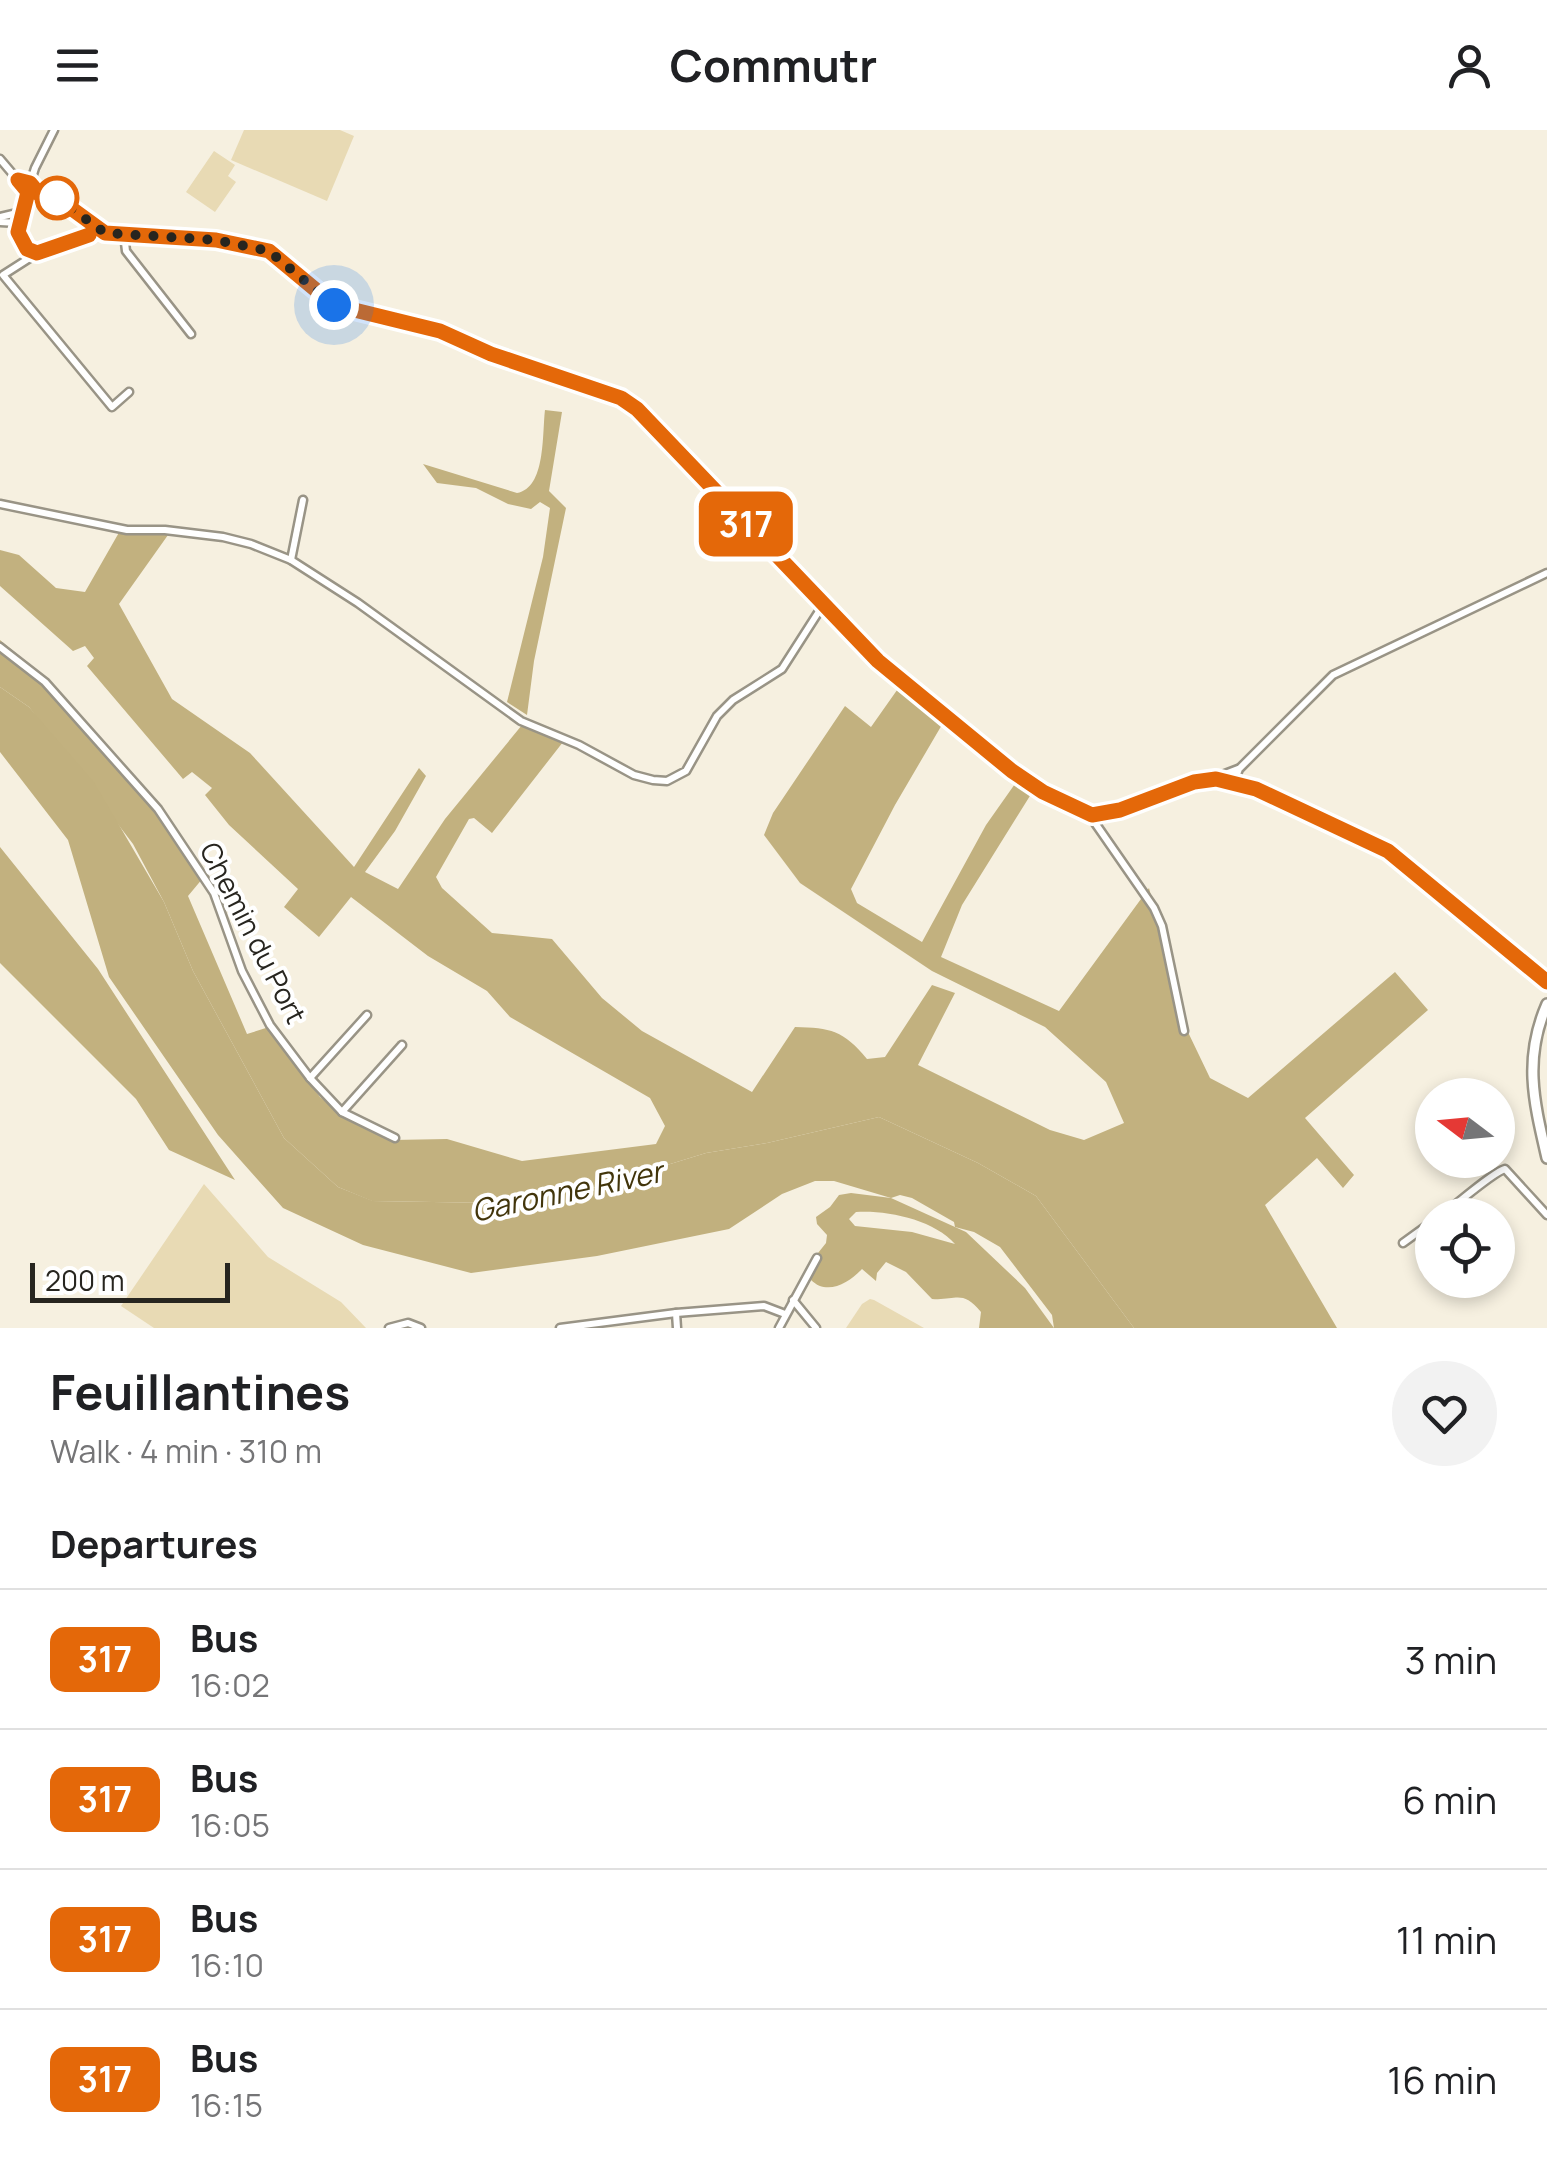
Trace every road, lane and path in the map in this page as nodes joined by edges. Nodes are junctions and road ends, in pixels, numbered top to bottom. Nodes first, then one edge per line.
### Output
1 (54, 130) edge
2 (0, 159) edge
3 (28, 191) junction
4 (40, 195) junction
5 (22, 211) junction
6 (3, 221) edge
7 (90, 223) junction
8 (18, 227) junction
9 (105, 233) junction
10 (124, 234) junction
11 (89, 235) junction
12 (27, 249) junction
13 (37, 253) junction
14 (28, 259) junction
15 (192, 334) dead end
16 (129, 392) dead end
17 (303, 500) dead end
18 (0, 504) edge
19 (291, 560) junction
20 (1547, 573) edge
21 (823, 605) junction
22 (0, 647) edge
23 (1239, 769) junction
24 (1212, 780) junction
25 (1234, 782) junction
26 (1092, 815) junction
27 (1547, 982) edge
28 (1547, 1004) edge
29 (367, 1015) dead end
30 (1184, 1032) dead end
31 (402, 1045) dead end
32 (310, 1078) junction
33 (342, 1112) junction
34 (395, 1138) dead end
35 (1547, 1158) edge
36 (1466, 1198) edge
37 (1547, 1215) edge
38 (1415, 1234) edge
39 (1403, 1243) dead end
40 (817, 1258) dead end
41 (793, 1300) junction
42 (676, 1313) junction
43 (785, 1314) junction
44 (389, 1328) edge
45 (422, 1328) edge
46 (560, 1328) edge
47 (677, 1328) edge
48 (779, 1328) edge
49 (816, 1328) edge

1 - 3 street
2 - 3 street
3 - 4 street
3 - 4 street
3 - 5 street
4 - 7 street
5 - 6 street
5 - 8 street
6 - 8 street
7 - 9 street
7 - 11 street
8 - 12 street
9 - 10 street
9 - 11 street
10 - 15 street
10 - 21 street
11 - 13 street
12 - 13 street
12 - 14 street
13 - 14 street
14 - 16 street
17 - 19 street
18 - 19 street
19 - 21 street
20 - 23 street
21 - 26 street
22 - 32 street, Chemin du Port
23 - 24 street
23 - 25 street
24 - 25 street
24 - 26 street
25 - 27 street
26 - 30 street
28 - 35 main road
29 - 32 street
31 - 33 street
32 - 33 street, Chemin du Port
33 - 34 street, Chemin du Port
36 - 37 street
38 - 39 street
40 - 41 street
41 - 43 street
41 - 49 street
42 - 43 street
42 - 46 street
42 - 47 street
43 - 48 street
44 - 45 street

